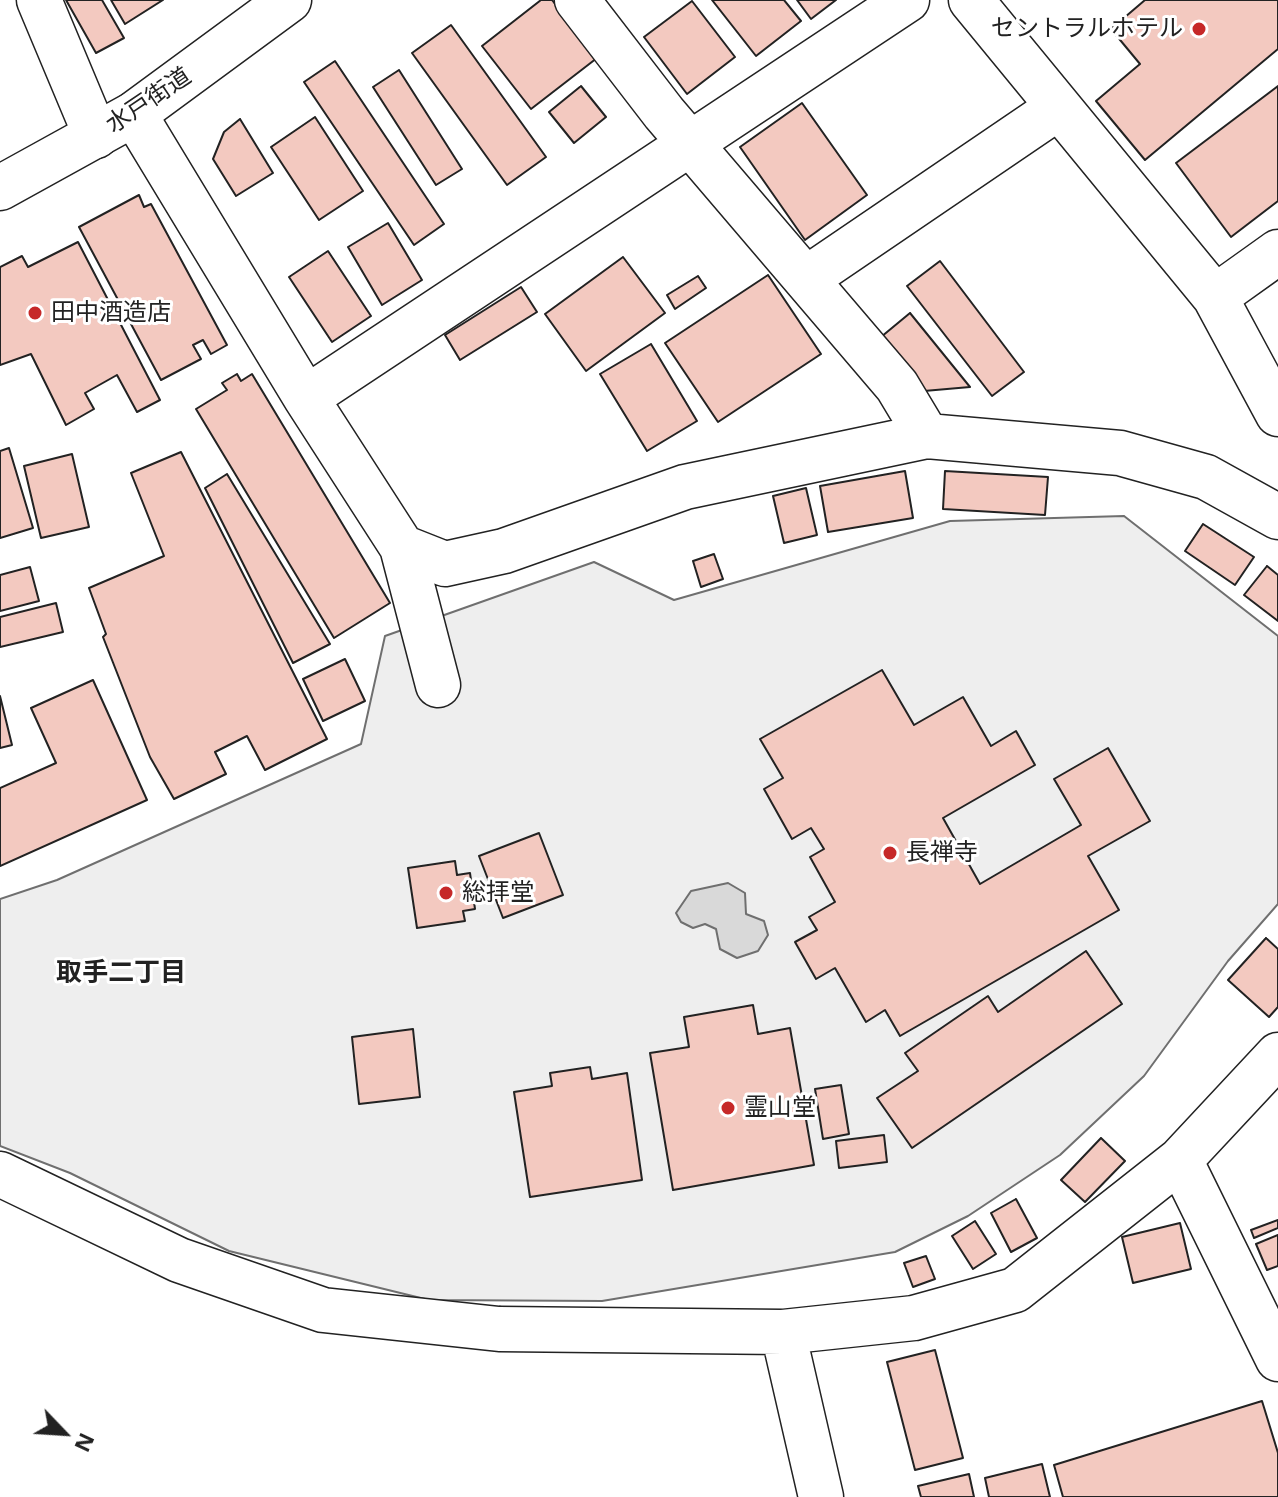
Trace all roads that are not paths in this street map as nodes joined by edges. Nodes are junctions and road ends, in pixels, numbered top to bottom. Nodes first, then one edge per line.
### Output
1 (39, 0) edge
2 (289, 0) edge
3 (577, 0) edge
4 (907, 0) edge
5 (971, 0) edge
6 (1059, 107) junction
7 (134, 114) junction
8 (96, 136) junction
9 (690, 141) junction
10 (0, 188) edge
11 (1278, 252) edge
12 (806, 279) junction
13 (1215, 297) junction
14 (306, 398) junction
15 (1278, 414) edge
16 (927, 436) junction
17 (1277, 513) edge
18 (402, 547) junction
19 (438, 685) dead end
20 (1278, 1055) edge
21 (1180, 1160) junction
22 (0, 1174) edge
23 (783, 1332) junction
24 (1278, 1359) edge
25 (821, 1497) edge

1 - 8 street
2 - 7 street, 水戸街道
3 - 9 street
4 - 9 street
5 - 6 street
6 - 12 street
6 - 13 street
7 - 8 street, 水戸街道
7 - 14 street
8 - 10 street, 水戸街道
9 - 12 street
9 - 14 street
11 - 13 street
12 - 16 street
13 - 15 street
14 - 18 street
16 - 17 street
16 - 18 street
18 - 19 street
20 - 21 street
21 - 23 street
21 - 24 street
22 - 23 street
23 - 25 street

